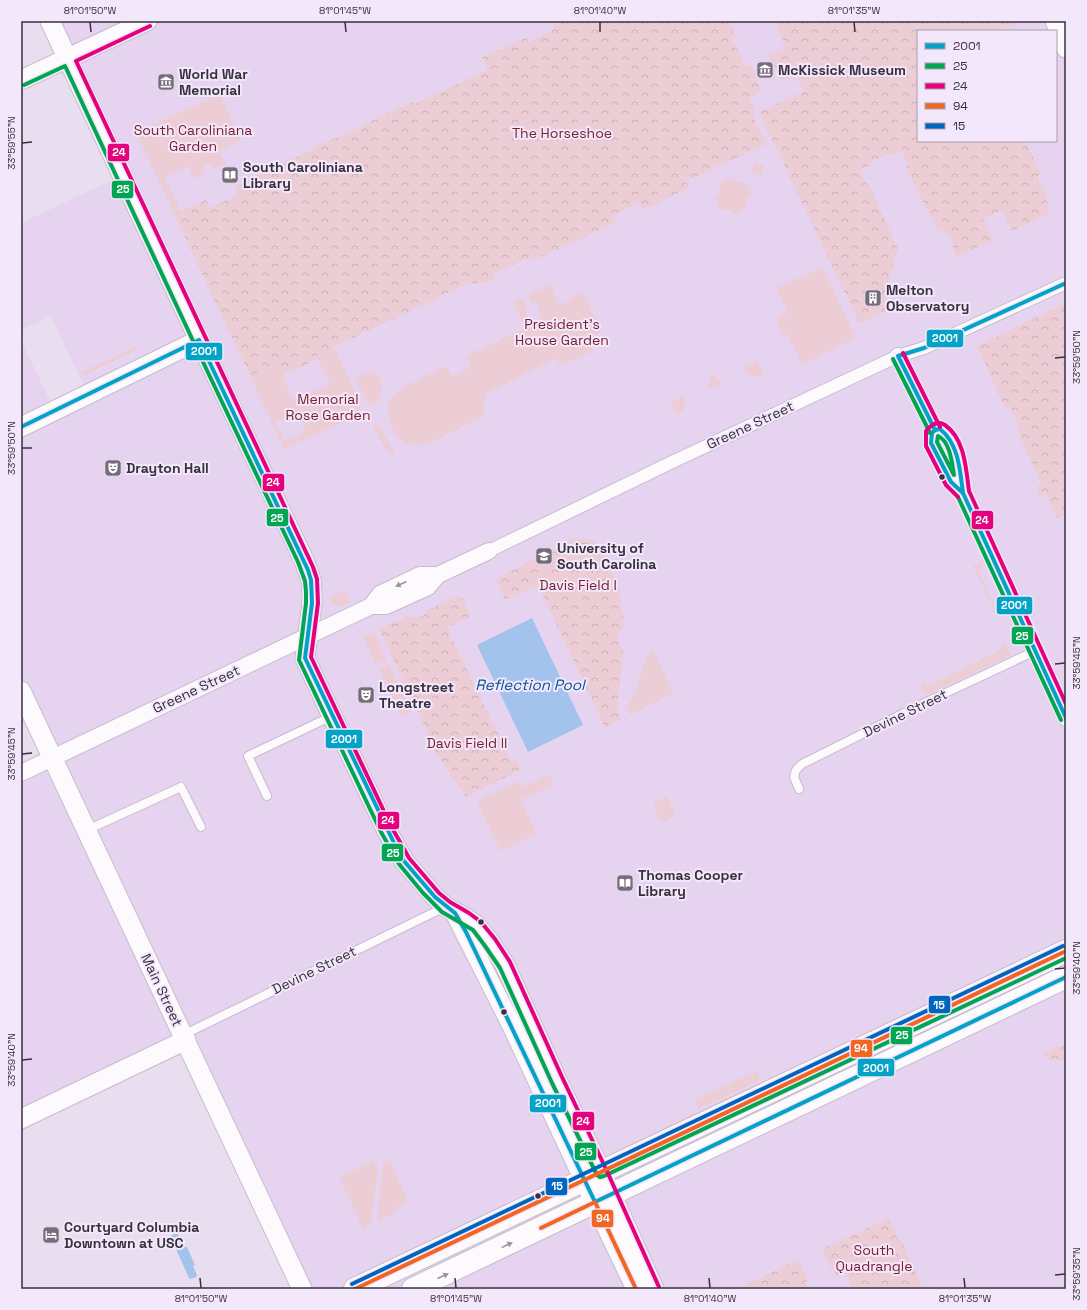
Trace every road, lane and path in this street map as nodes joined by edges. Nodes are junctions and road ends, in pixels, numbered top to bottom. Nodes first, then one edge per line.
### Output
1 (50, 21) edge
2 (147, 21) edge
3 (1055, 21) edge
4 (1066, 48) edge
5 (68, 58) junction
6 (21, 80) edge
7 (1066, 283) edge
8 (199, 340) junction
9 (898, 356) junction
10 (21, 427) edge
11 (489, 551) joint
12 (307, 637) junction
13 (1035, 651) junction
14 (21, 691) edge
15 (332, 716) junction
16 (1066, 718) edge
17 (52, 758) junction
18 (21, 773) edge
19 (800, 789) dead end
20 (267, 796) dead end
21 (201, 827) dead end
22 (87, 830) junction
23 (451, 910) junction
24 (1066, 951) edge
25 (1066, 977) edge
26 (185, 1038) junction
27 (21, 1119) edge
28 (592, 1176) junction
29 (603, 1198) junction
30 (302, 1289) edge
31 (355, 1289) edge
32 (413, 1289) edge
33 (636, 1289) edge
34 (654, 1289) edge

1 - 5 street
2 - 5 street
3 - 4 street
5 - 6 street
5 - 8 street
7 - 9 street, Greene Street
8 - 10 street
8 - 12 street
9 - 11 street, Greene Street
9 - 13 street
11 - 12 street, Greene Street
12 - 15 street
12 - 17 street, Greene Street
13 - 16 street
13 - 19 lane, Devine Street
14 - 17 street, Main Street
15 - 20 lane
15 - 23 street
17 - 18 street, Greene Street
17 - 22 street, Main Street
21 - 22 lane
22 - 26 street, Main Street
23 - 26 lane, Devine Street
23 - 28 street
24 - 28 main road
25 - 29 main road
26 - 27 street, Devine Street
26 - 30 street, Main Street
28 - 29 street
28 - 31 main road
32 -> 29 main road
29 - 33 street
29 - 34 street

